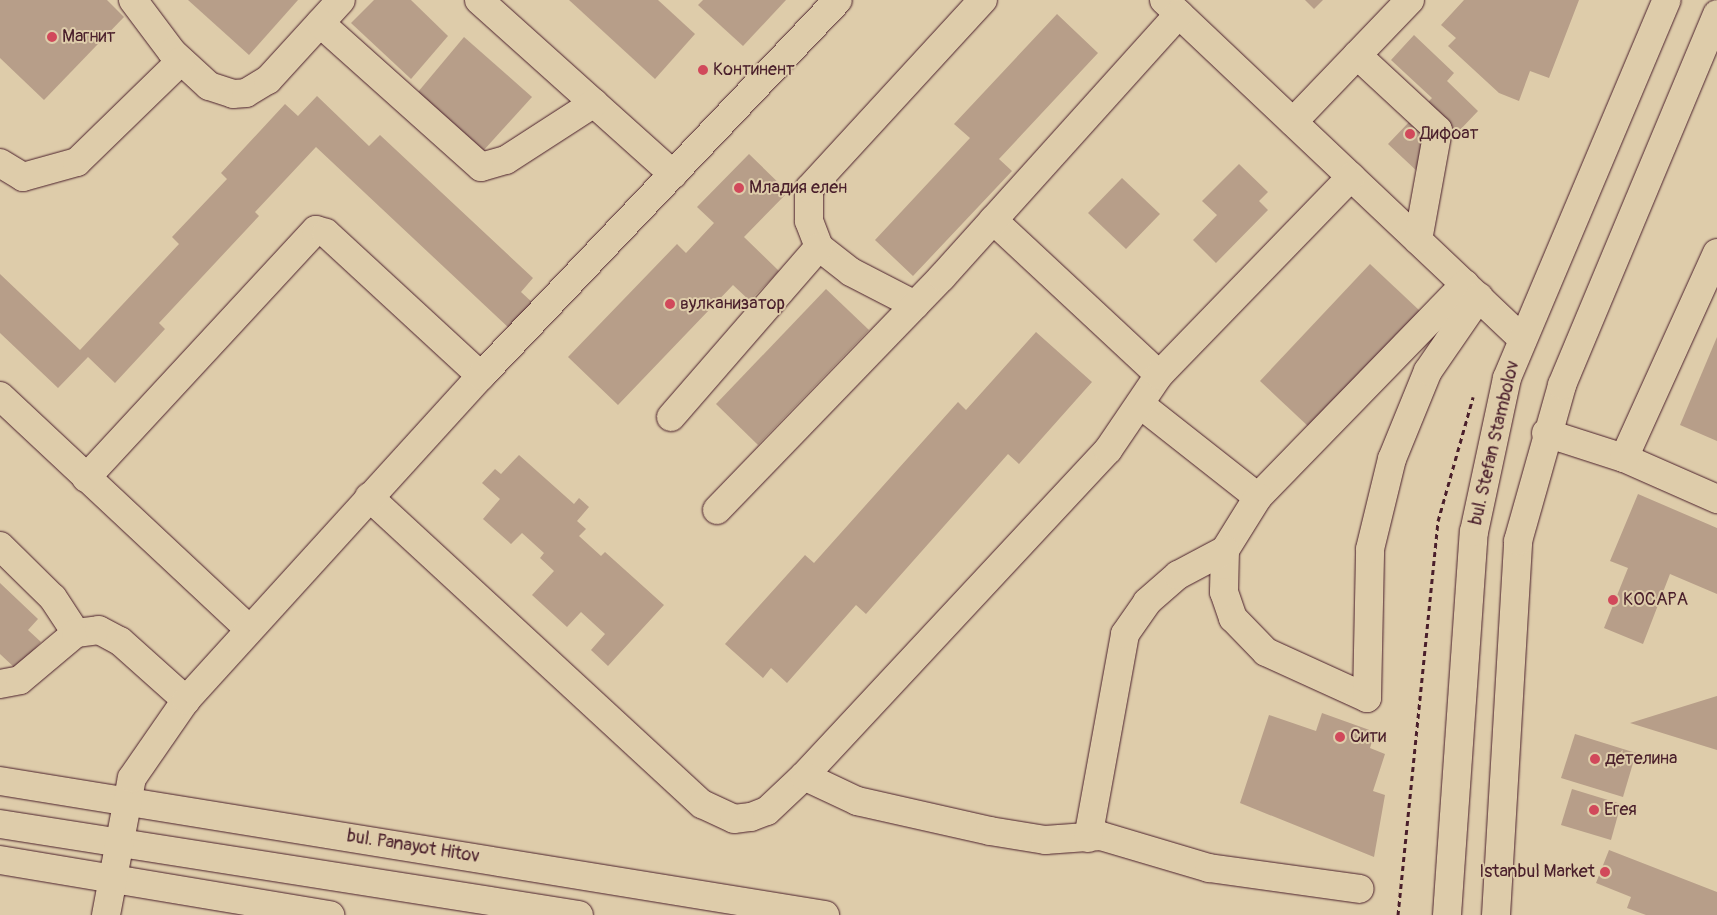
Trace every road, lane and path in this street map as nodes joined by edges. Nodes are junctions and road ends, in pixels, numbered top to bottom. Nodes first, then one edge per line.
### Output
1 (133, 0) edge
2 (341, 0) edge
3 (479, 0) edge
4 (838, 0) edge
5 (983, 0) edge
6 (1410, 0) edge
7 (1667, 0) edge
8 (1172, 7) edge
9 (1717, 14) edge
10 (320, 23) junction
11 (1357, 55) junction
12 (181, 61) junction
13 (594, 103) junction
14 (1293, 122) junction
15 (0, 163) edge
16 (673, 174) junction
17 (1351, 177) junction
18 (993, 220) junction
19 (1418, 240) junction
20 (819, 247) junction
21 (1717, 253) edge
22 (1472, 291) junction
23 (915, 305) junction
24 (1522, 338) junction
25 (1159, 375) junction
26 (481, 376) junction
27 (0, 396) edge
28 (1140, 405) junction
29 (671, 417) dead end
30 (1546, 433) junction
31 (1624, 458) junction
32 (86, 478) junction
33 (369, 497) junction
34 (1258, 497) junction
35 (1717, 499) edge
36 (716, 510) dead end
37 (0, 546) edge
38 (1226, 550) junction
39 (249, 629) junction
40 (76, 633) junction
41 (0, 684) edge
42 (186, 700) junction
43 (804, 776) junction
44 (0, 782) edge
45 (125, 800) junction
46 (0, 824) edge
47 (1088, 838) junction
48 (117, 840) junction
49 (0, 860) edge
50 (112, 876) junction
51 (1360, 889) dead end
52 (106, 915) edge
53 (330, 915) edge
54 (579, 915) edge
55 (825, 915) edge
56 (1447, 915) edge
57 (1496, 915) edge

1 - 12 street
2 - 10 street
3 - 13 street
4 - 16 street
5 - 20 street
6 - 11 street
7 - 24 street, bul. Stefan Stambolov
8 - 14 street
8 - 18 street
9 - 30 street
10 - 12 street
10 - 13 street
11 - 14 street
11 - 19 street
12 - 15 street
13 - 16 street
14 - 17 street
16 - 26 street
17 - 19 street
17 - 25 street
18 - 23 street
18 - 25 street
19 - 22 street
20 - 23 street
20 - 29 street
21 - 31 street
22 - 24 street
22 - 34 street
22 - 38 street
23 - 36 street
24 - 56 street, bul. Stefan Stambolov
25 - 28 street
26 - 32 street
26 - 33 street
27 - 32 street
28 - 34 street
28 - 43 street
30 - 31 street
30 - 57 street
31 - 35 street
32 - 39 street
33 - 39 street
33 - 43 street
34 - 38 street
37 - 40 street
38 - 47 street
39 - 42 street
40 - 41 street
40 - 42 street
42 - 45 street
43 - 47 street
44 - 45 street, bul. Panayot Hitov
45 - 48 street
45 - 55 street, bul. Panayot Hitov
46 - 48 street
47 - 51 street
48 - 50 street
48 - 54 street
49 - 50 street
50 - 52 street
50 - 53 street

